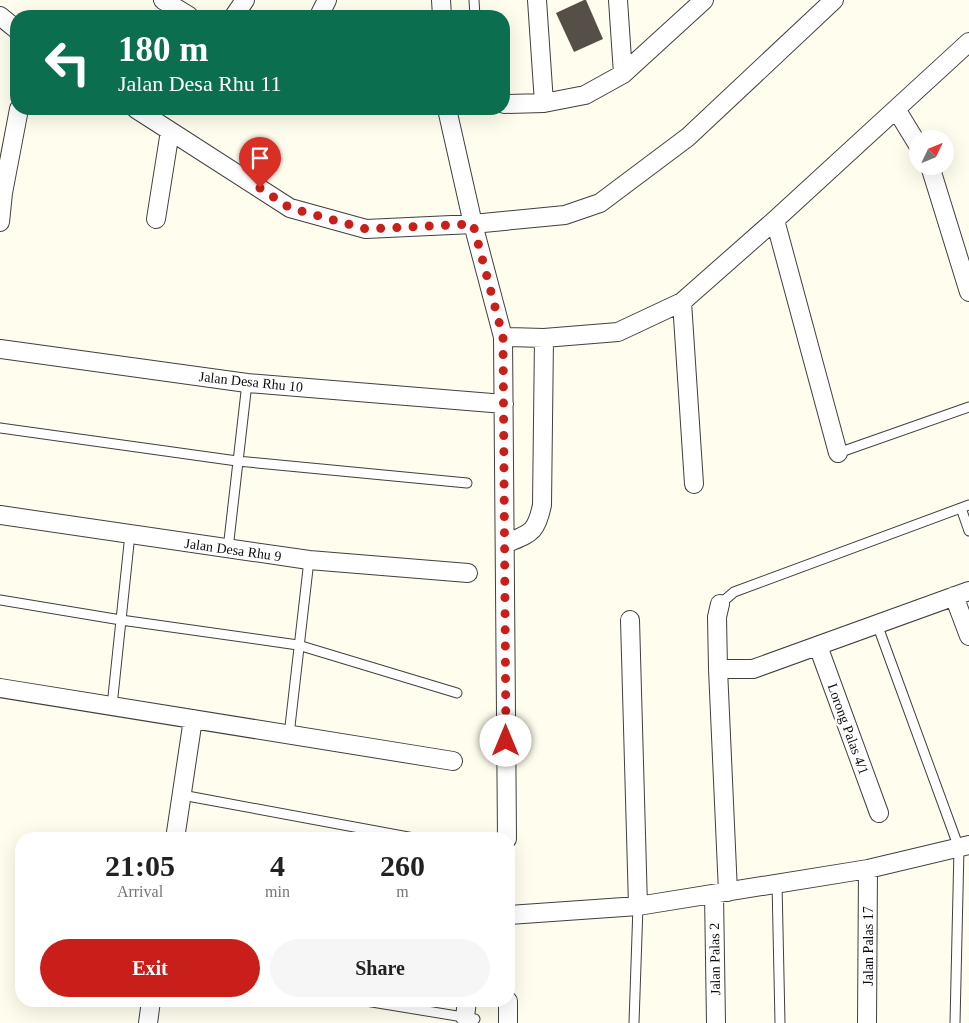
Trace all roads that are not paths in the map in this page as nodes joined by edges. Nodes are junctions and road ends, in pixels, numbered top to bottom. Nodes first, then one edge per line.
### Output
1 (163, 0) edge
2 (537, 0) edge
3 (618, 0) edge
4 (704, 0) edge
5 (834, 0) edge
6 (180, 10) edge
7 (0, 16) edge
8 (10, 24) edge
9 (969, 42) edge
10 (623, 74) junction
11 (544, 103) junction
12 (510, 104) edge
13 (896, 109) junction
14 (18, 115) edge
15 (145, 115) edge
16 (448, 115) edge
17 (909, 130) edge
18 (170, 131) junction
19 (933, 175) edge
20 (156, 219) dead end
21 (775, 220) junction
22 (0, 222) edge
23 (473, 224) junction
24 (969, 292) edge
25 (682, 302) junction
26 (503, 337) junction
27 (544, 338) junction
28 (0, 349) edge
29 (247, 383) junction
30 (504, 404) junction
31 (969, 407) edge
32 (0, 428) edge
33 (838, 452) joint
34 (237, 461) junction
35 (467, 483) dead end
36 (694, 484) dead end
37 (965, 507) edge
38 (0, 514) edge
39 (969, 531) edge
40 (130, 534) junction
41 (505, 544) junction
42 (228, 550) junction
43 (309, 560) junction
44 (468, 573) dead end
45 (962, 593) edge
46 (0, 600) edge
47 (720, 604) joint
48 (121, 620) junction
49 (630, 620) dead end
50 (877, 624) junction
51 (969, 636) edge
52 (298, 645) junction
53 (818, 646) junction
54 (718, 669) junction
55 (0, 688) edge
56 (457, 693) dead end
57 (112, 706) junction
58 (193, 719) junction
59 (289, 735) junction
60 (453, 761) dead end
61 (182, 795) junction
62 (879, 813) dead end
63 (176, 832) edge
64 (381, 832) edge
65 (507, 832) edge
66 (964, 847) edge
67 (868, 869) junction
68 (777, 883) junction
69 (721, 893) junction
70 (638, 906) junction
71 (515, 915) edge
72 (150, 1007) edge
73 (422, 1007) edge
74 (508, 1007) edge
75 (469, 1012) edge
76 (148, 1023) edge
77 (508, 1023) edge
78 (634, 1023) edge
79 (716, 1023) edge
80 (780, 1023) edge
81 (867, 1023) edge
82 (955, 1023) edge

1 - 6 street
2 - 11 street
3 - 10 street
4 - 10 street
5 - 23 street
7 - 8 street
9 - 13 street
10 - 11 street
11 - 12 street
13 - 17 street
13 - 21 street
14 - 22 street
15 - 18 street
16 - 23 street
18 - 20 street
18 - 23 street
19 - 24 street
21 - 25 street
21 - 33 street
23 - 26 street
25 - 27 street
25 - 36 street
26 - 27 street
26 - 30 street
27 - 41 street
28 - 29 street, Jalan Desa Rhu 10
29 - 30 street, Jalan Desa Rhu 10
29 - 34 lane
30 - 41 street
31 - 33 lane
32 - 34 lane
34 - 35 lane
34 - 42 lane
37 - 39 lane
37 - 47 lane
38 - 40 street, Jalan Desa Rhu 9
40 - 42 street, Jalan Desa Rhu 9
40 - 48 lane
41 - 65 street
42 - 43 street, Jalan Desa Rhu 9
43 - 44 street, Jalan Desa Rhu 9
43 - 52 lane
45 - 50 street
45 - 51 street
46 - 48 lane
47 - 54 street, Jalan Palas 2
48 - 52 lane
48 - 57 lane
49 - 70 street
50 - 53 street
50 - 66 lane
52 - 56 lane
52 - 59 lane
53 - 54 street
53 - 62 street, Lorong Palas 4/1
54 - 69 street, Jalan Palas 2
55 - 57 street
57 - 58 street
58 - 59 street
58 - 61 street
59 - 60 street
61 - 63 street
61 - 64 lane
66 - 67 street
66 - 82 lane
67 - 68 street
67 - 81 street, Jalan Palas 17
68 - 69 street
68 - 80 lane
69 - 70 street
69 - 79 street, Jalan Palas 2
70 - 71 street
70 - 78 lane
72 - 76 street
73 - 75 lane
74 - 77 street

